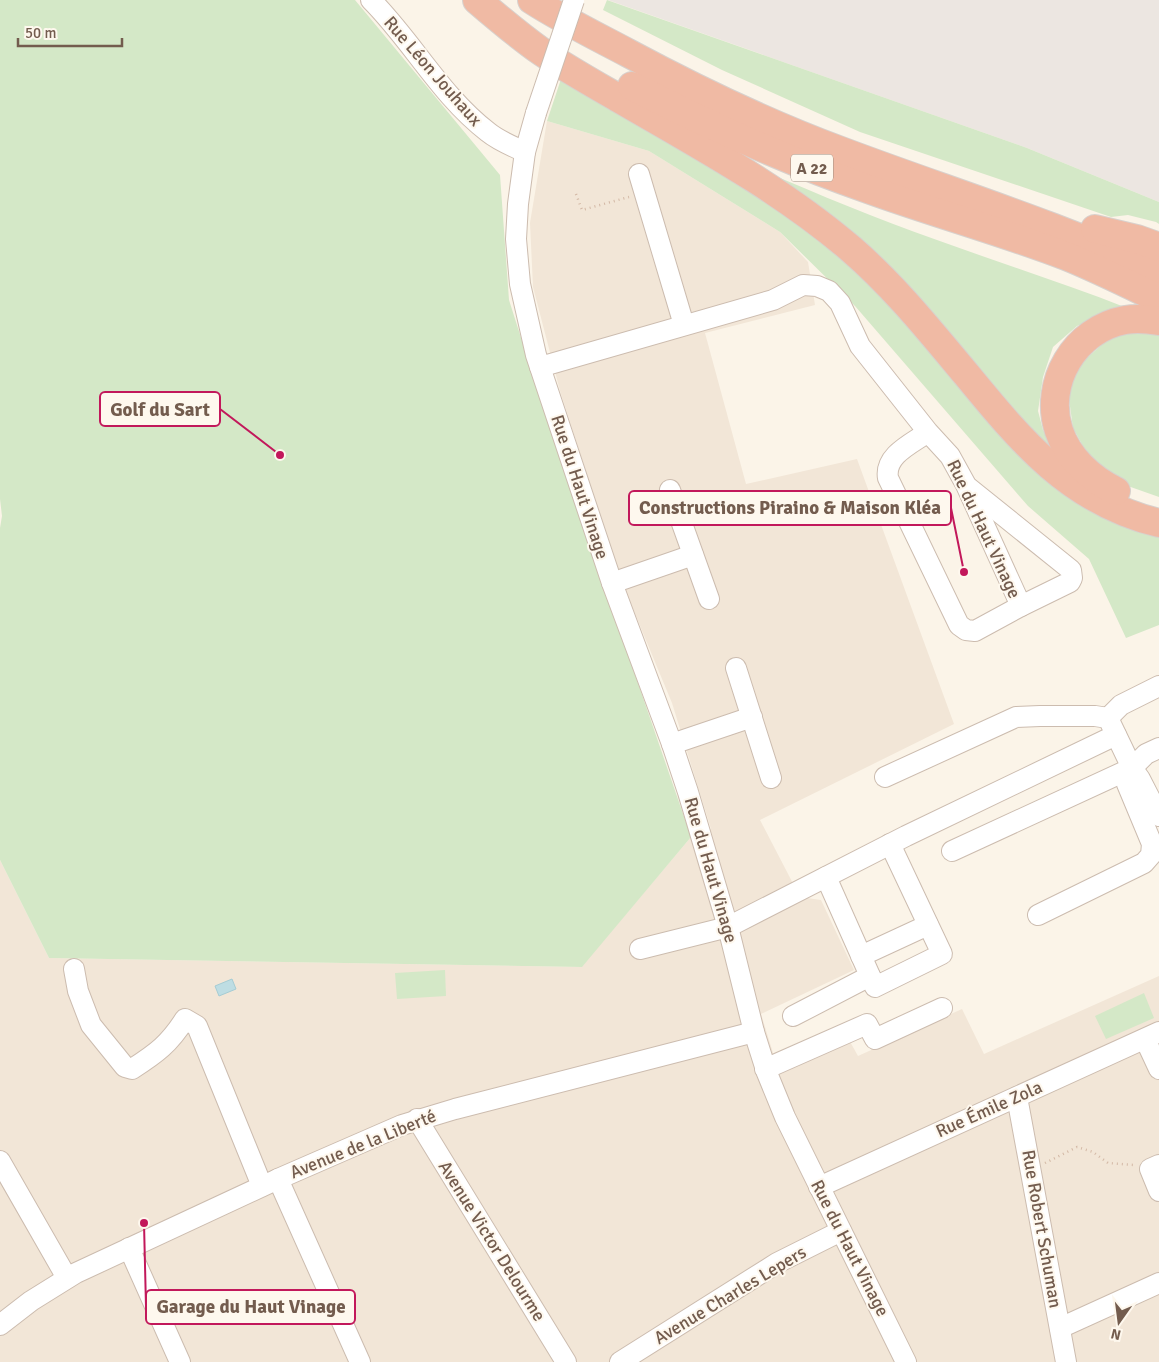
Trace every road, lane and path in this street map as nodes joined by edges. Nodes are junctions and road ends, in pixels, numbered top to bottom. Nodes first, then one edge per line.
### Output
1 (371, 0) edge
2 (479, 0) edge
3 (532, 0) edge
4 (574, 0) edge
5 (524, 152) junction
6 (642, 182) joint
7 (576, 194) dead end
8 (975, 199) junction
9 (1159, 247) edge
10 (1159, 272) edge
11 (1159, 299) edge
12 (1159, 320) edge
13 (684, 325) junction
14 (540, 367) junction
15 (928, 432) junction
16 (966, 485) junction
17 (670, 490) dead end
18 (1159, 508) edge
19 (1159, 523) edge
20 (693, 555) junction
21 (612, 583) junction
22 (709, 600) dead end
23 (1021, 606) junction
24 (736, 668) dead end
25 (1159, 686) edge
26 (752, 717) junction
27 (1112, 727) junction
28 (672, 744) junction
29 (1159, 748) edge
30 (1132, 768) junction
31 (885, 777) dead end
32 (771, 778) dead end
33 (1159, 816) edge
34 (890, 844) junction
35 (952, 851) dead end
36 (826, 877) junction
37 (1038, 915) dead end
38 (928, 925) junction
39 (728, 927) junction
40 (640, 949) dead end
41 (861, 956) junction
42 (74, 969) dead end
43 (870, 976) junction
44 (942, 1008) dead end
45 (793, 1016) dead end
46 (754, 1032) junction
47 (1152, 1035) edge
48 (765, 1069) junction
49 (1159, 1069) edge
50 (1017, 1097) junction
51 (417, 1120) junction
52 (0, 1161) edge
53 (1154, 1167) edge
54 (1031, 1170) junction
55 (270, 1182) junction
56 (819, 1187) junction
57 (1159, 1191) edge
58 (841, 1231) junction
59 (129, 1248) junction
60 (67, 1278) junction
61 (1159, 1283) edge
62 (0, 1325) edge
63 (1060, 1328) junction
64 (180, 1362) edge
65 (360, 1362) edge
66 (566, 1362) edge
67 (620, 1362) edge
68 (906, 1362) edge
69 (1066, 1362) edge

1 - 5 street, Rue Léon Jouhaux
2 - 11 highway, A 22
2 - 19 highway
3 - 8 highway, A 22
4 - 5 street, Rue du Haut Vinage, bridge
5 - 14 street, Rue du Haut Vinage
6 - 7 path
6 - 13 street
8 - 9 highway
8 - 10 highway, A 22
12 - 18 highway
13 - 14 street, Rue du Haut Vinage
13 - 15 street, Rue du Haut Vinage
14 - 21 street, Rue du Haut Vinage
15 - 16 street, Rue du Haut Vinage
15 - 23 street, Rue du Haut Vinage
16 - 23 street, Rue du Haut Vinage
16 - 23 street
17 - 20 street
20 - 21 street
20 - 22 street
21 - 28 street, Rue du Haut Vinage
24 - 26 street
25 - 27 street
26 - 28 street
26 - 32 street
27 - 30 street
27 - 31 street
27 - 34 street
28 - 39 street, Rue du Haut Vinage
29 - 30 street
30 - 33 street
30 - 35 street
30 - 37 street
34 - 36 street
34 - 38 street
36 - 39 street
36 - 41 street
38 - 41 street
38 - 43 street
39 - 40 street
39 - 46 street, Rue du Haut Vinage
41 - 43 street
42 - 55 street
43 - 45 street
44 - 48 street
46 - 48 street, Rue du Haut Vinage
46 - 51 street, Avenue de la Liberté
47 - 49 street
47 - 50 street, Rue Émile Zola
48 - 56 street, Rue du Haut Vinage
50 - 54 street, Rue Robert Schuman
50 - 56 street, Rue Émile Zola
51 - 55 street, Avenue de la Liberté
51 - 66 street, Avenue Victor Delourme
52 - 60 street
53 - 54 path
53 - 57 street
54 - 63 street, Rue Robert Schuman
55 - 59 street, Avenue de la Liberté
55 - 65 street
56 - 58 street, Rue du Haut Vinage
58 - 67 street, Avenue Charles Lepers
58 - 68 street, Rue du Haut Vinage
59 - 60 street, Avenue de la Liberté
59 - 64 street
60 - 62 street, Avenue de la Liberté
61 - 63 street
63 - 69 street, Rue Robert Schuman

